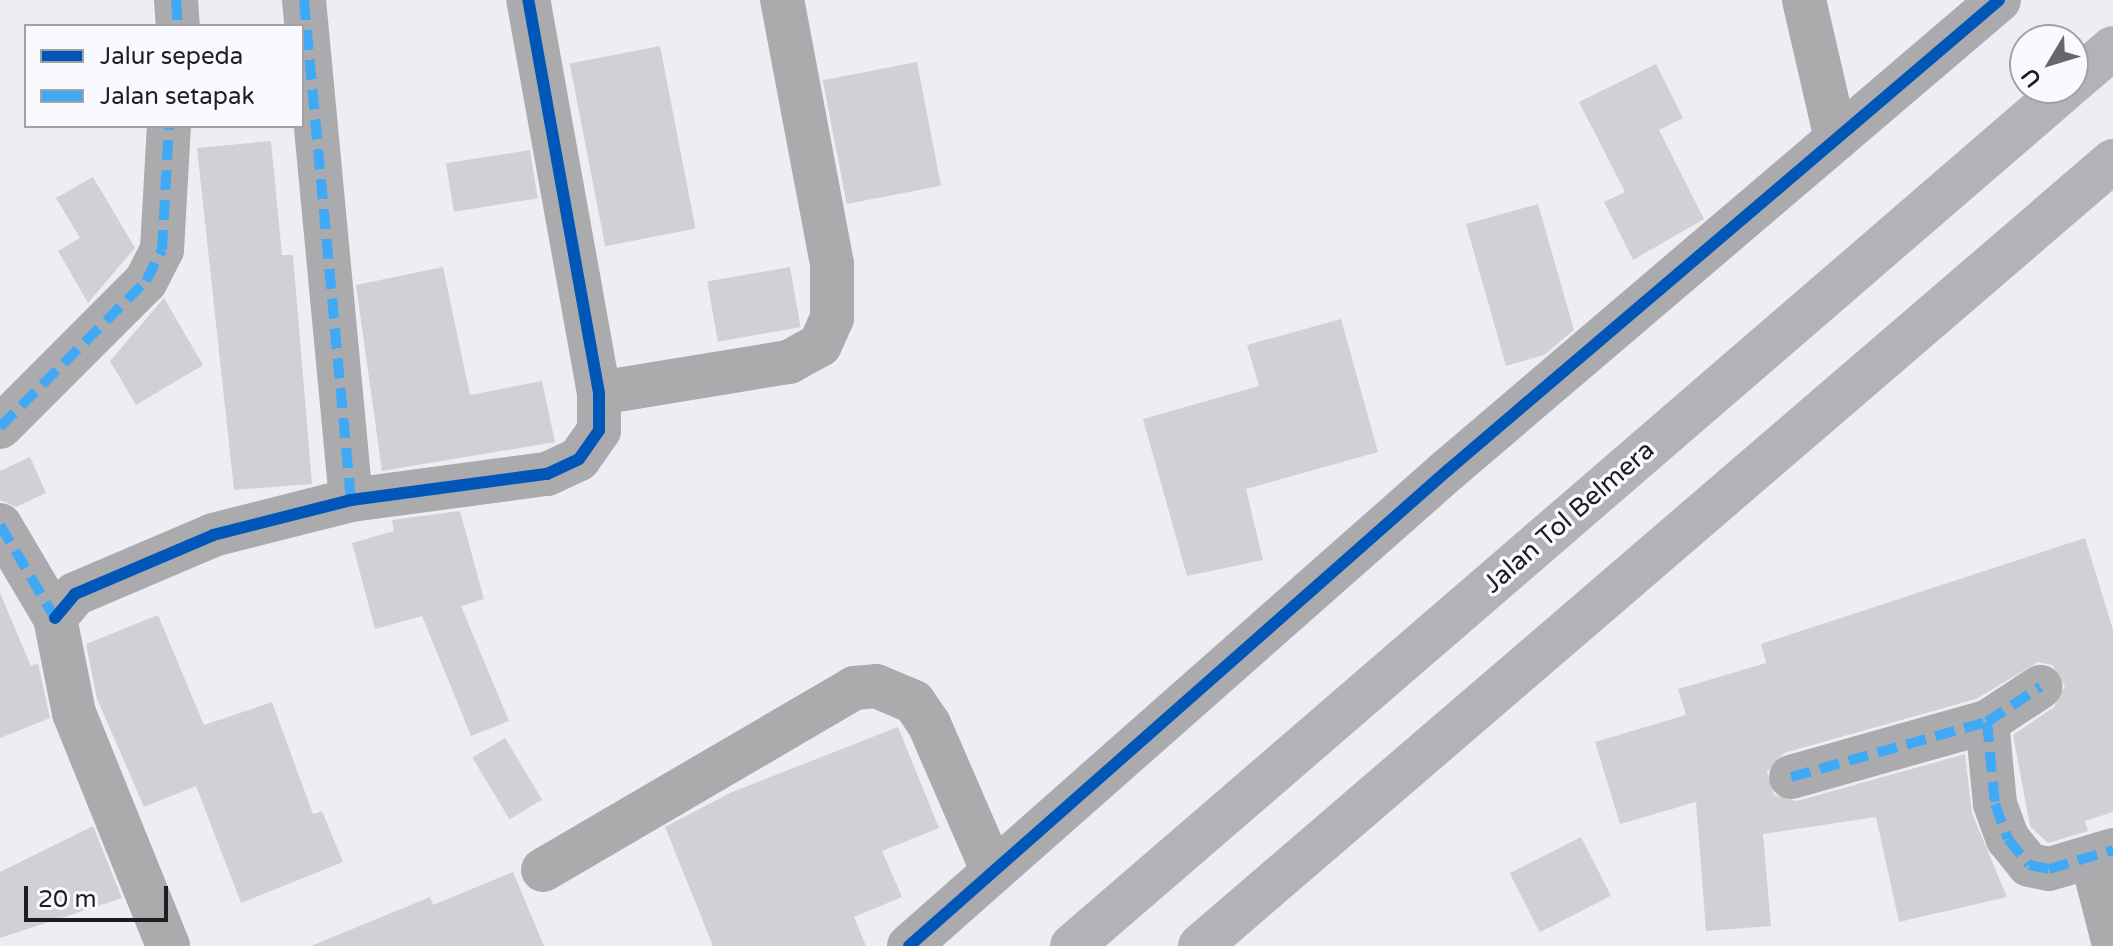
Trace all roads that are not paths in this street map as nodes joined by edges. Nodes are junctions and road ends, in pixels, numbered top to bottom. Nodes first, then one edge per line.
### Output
1 (176, 0) edge
2 (304, 0) edge
3 (528, 0) edge
4 (782, 0) edge
5 (1804, 0) edge
6 (1999, 0) edge
7 (178, 24) edge
8 (2113, 48) edge
9 (2089, 68) edge
10 (2047, 104) edge
11 (169, 128) edge
12 (1836, 139) junction
13 (2113, 161) edge
14 (599, 393) junction
15 (0, 427) edge
16 (351, 500) junction
17 (0, 525) edge
18 (55, 618) junction
19 (2040, 687) dead end
20 (1987, 722) junction
21 (1791, 777) dead end
22 (2103, 855) edge
23 (543, 870) dead end
24 (993, 872) junction
25 (2113, 941) edge
26 (165, 945) edge
27 (909, 946) edge
28 (1072, 946) edge
29 (1200, 946) edge

1 - 7 street
2 - 16 street
3 - 14 street
4 - 14 street
5 - 12 street
6 - 12 street
8 - 9 highway
10 - 28 highway, Jalan Tol Belmera
11 - 15 street
12 - 24 street
13 - 29 highway
14 - 16 street
16 - 18 street
17 - 18 street
18 - 26 street
19 - 20 street
20 - 21 street
20 - 22 street
22 - 25 street
23 - 24 street
24 - 27 street

